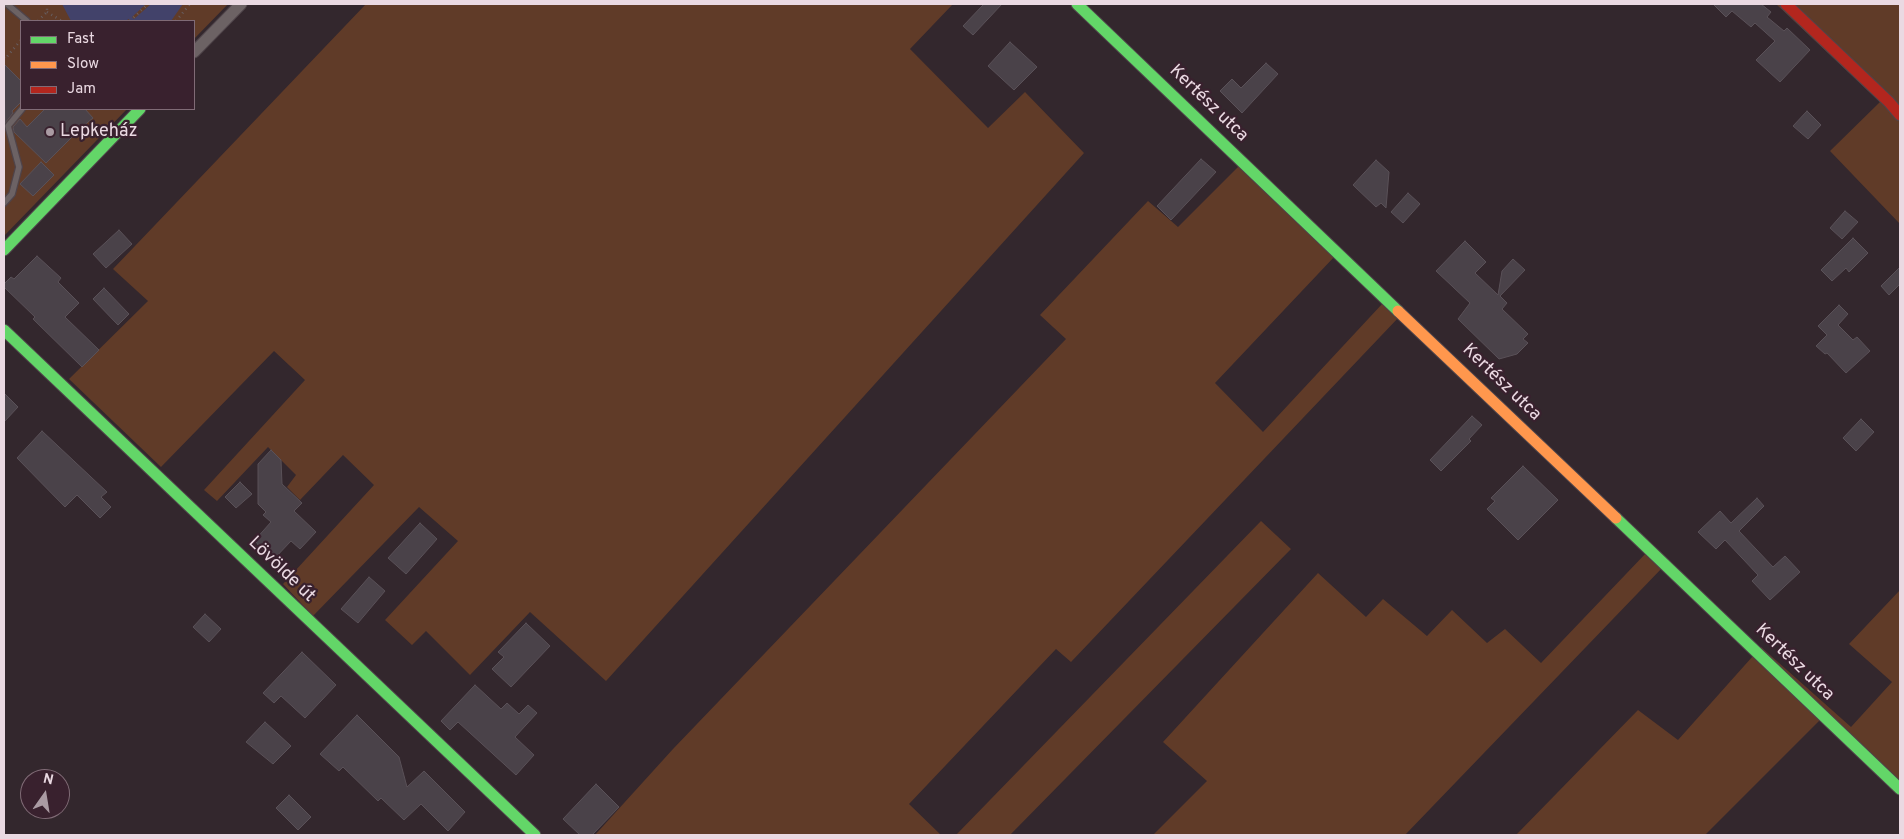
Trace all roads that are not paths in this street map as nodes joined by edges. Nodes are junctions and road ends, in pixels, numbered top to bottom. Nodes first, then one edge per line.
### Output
1 (7, 4) edge
2 (240, 4) edge
3 (1077, 4) edge
4 (1786, 4) edge
5 (26, 20) edge
6 (195, 51) edge
7 (21, 110) edge
8 (139, 110) edge
9 (1900, 115) edge
10 (4, 203) edge
11 (4, 250) edge
12 (4, 330) edge
13 (1900, 789) edge
14 (535, 835) edge

1 - 5 lane
2 - 6 street
3 - 13 street, Kertész utca
4 - 9 street
7 - 10 lane
8 - 11 street
12 - 14 street, Lövölde út

